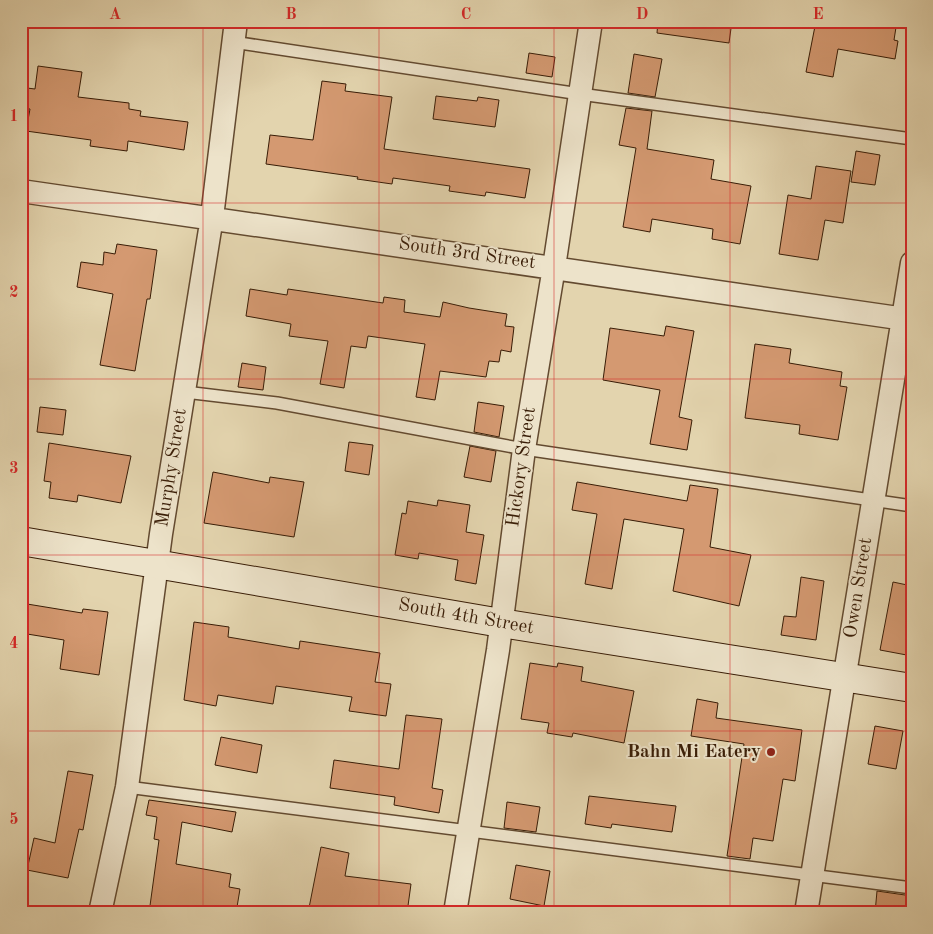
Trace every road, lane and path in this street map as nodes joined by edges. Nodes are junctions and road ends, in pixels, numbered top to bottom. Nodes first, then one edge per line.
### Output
1 (591, 21) edge
2 (235, 32) edge
3 (580, 94) junction
4 (912, 139) edge
5 (21, 190) edge
6 (212, 217) junction
7 (912, 263) edge
8 (554, 267) junction
9 (907, 319) edge
10 (185, 392) junction
11 (524, 449) junction
12 (873, 500) junction
13 (912, 506) edge
14 (21, 541) edge
15 (158, 564) junction
16 (501, 623) junction
17 (845, 677) junction
18 (912, 688) edge
19 (127, 788) junction
20 (469, 833) junction
21 (812, 875) junction
22 (912, 888) edge
23 (100, 913) edge
24 (455, 913) edge
25 (806, 913) edge

1 - 3 street, Hickory Street
2 - 3 lane
2 - 6 street, Murphy Street
3 - 4 lane
3 - 8 street, Hickory Street
5 - 6 street, South 3rd Street
6 - 8 street, South 3rd Street
6 - 10 street, Murphy Street
7 - 9 street, Owen Street
8 - 9 street, South 3rd Street
8 - 11 street, Hickory Street
9 - 12 street, Owen Street
10 - 11 lane
10 - 15 street, Murphy Street
11 - 12 lane
11 - 16 street, Hickory Street
12 - 13 lane
12 - 17 street, Owen Street
14 - 15 main road, South 4th Street
15 - 16 main road, South 4th Street
15 - 19 street, Murphy Street
16 - 17 main road, South 4th Street
16 - 20 street, Hickory Street
17 - 18 main road, South 4th Street
17 - 21 street, Owen Street
19 - 20 lane
19 - 23 street, Murphy Street
20 - 21 lane
20 - 24 street, Hickory Street
21 - 22 lane
21 - 25 street, Owen Street

